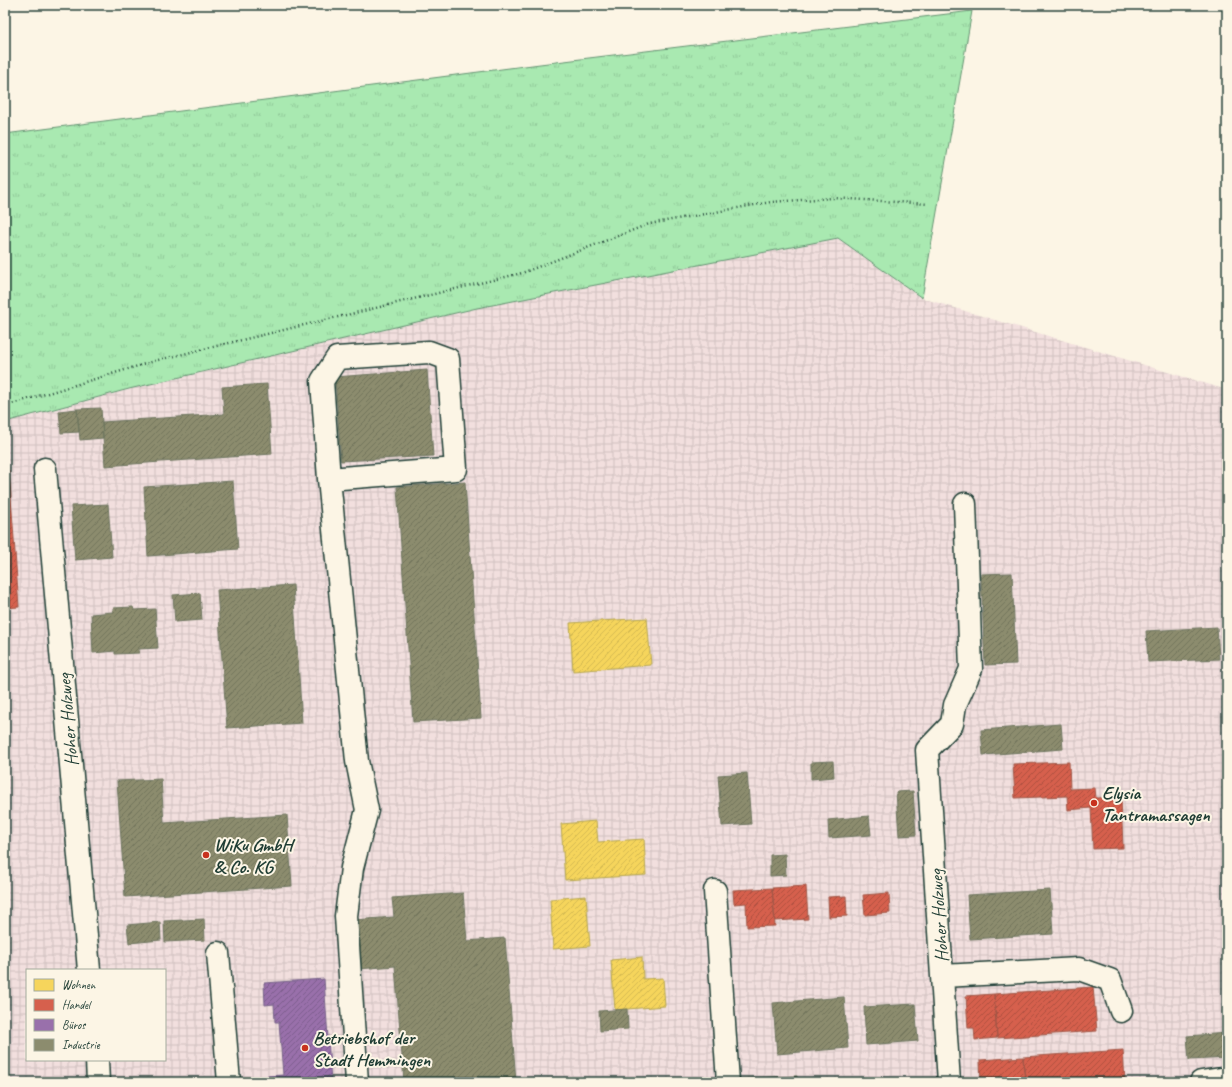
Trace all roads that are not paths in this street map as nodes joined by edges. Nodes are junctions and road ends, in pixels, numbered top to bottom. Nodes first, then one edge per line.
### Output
1 (45, 469) dead end
2 (329, 479) junction
3 (965, 504) dead end
4 (715, 890) dead end
5 (218, 954) dead end
6 (89, 969) edge
7 (942, 976) junction
8 (1121, 1011) dead end
9 (97, 1061) edge
10 (1227, 1078) edge
11 (98, 1082) edge
12 (229, 1082) edge
13 (357, 1082) edge
14 (728, 1082) edge
15 (949, 1082) edge
16 (1201, 1082) edge

1 - 6 street, Hoher Holzweg
2 - 2 street
2 - 13 street
3 - 7 street, Hoher Holzweg
4 - 14 street
5 - 12 street
7 - 8 street
7 - 15 street, Hoher Holzweg
9 - 11 street
10 - 16 street

